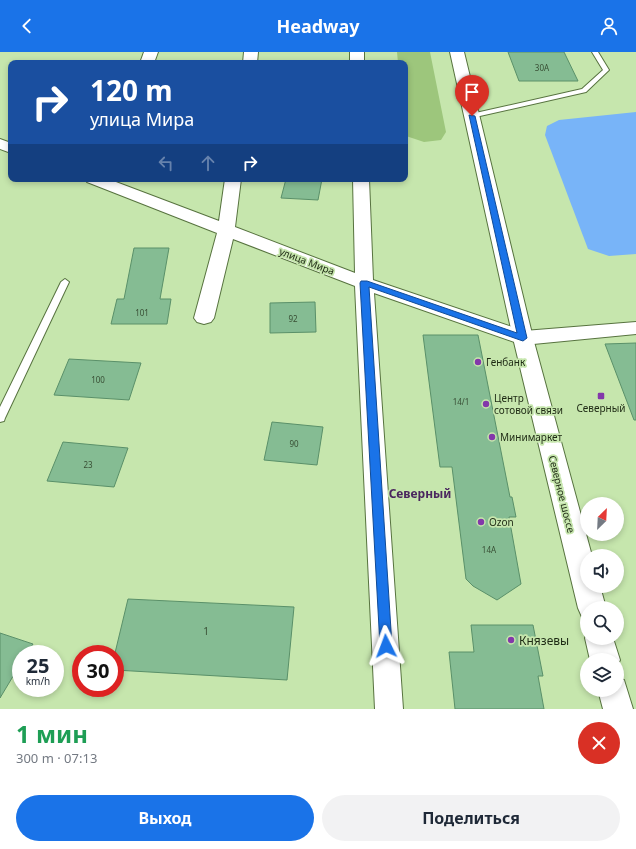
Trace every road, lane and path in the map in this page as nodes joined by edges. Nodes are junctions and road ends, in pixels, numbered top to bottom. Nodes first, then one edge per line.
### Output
1 (456, 52) edge
2 (595, 52) edge
3 (472, 116) junction
4 (106, 182) edge
5 (233, 182) edge
6 (361, 182) edge
7 (226, 231) junction
8 (64, 282) dead end
9 (364, 283) junction
10 (204, 318) dead end
11 (636, 328) edge
12 (523, 338) junction
13 (0, 418) edge
14 (590, 601) edge
15 (615, 697) edge
16 (389, 709) edge
17 (618, 709) edge

1 - 3 main road, Северное шоссе
2 - 3 lane
3 - 12 main road, Северное шоссе
4 - 7 street, улица Мира
5 - 7 street
6 - 9 street
7 - 9 street, улица Мира
7 - 10 street
8 - 13 lane
9 - 12 street, улица Мира
9 - 16 street
11 - 12 street
12 - 14 main road, Северное шоссе
15 - 17 main road

